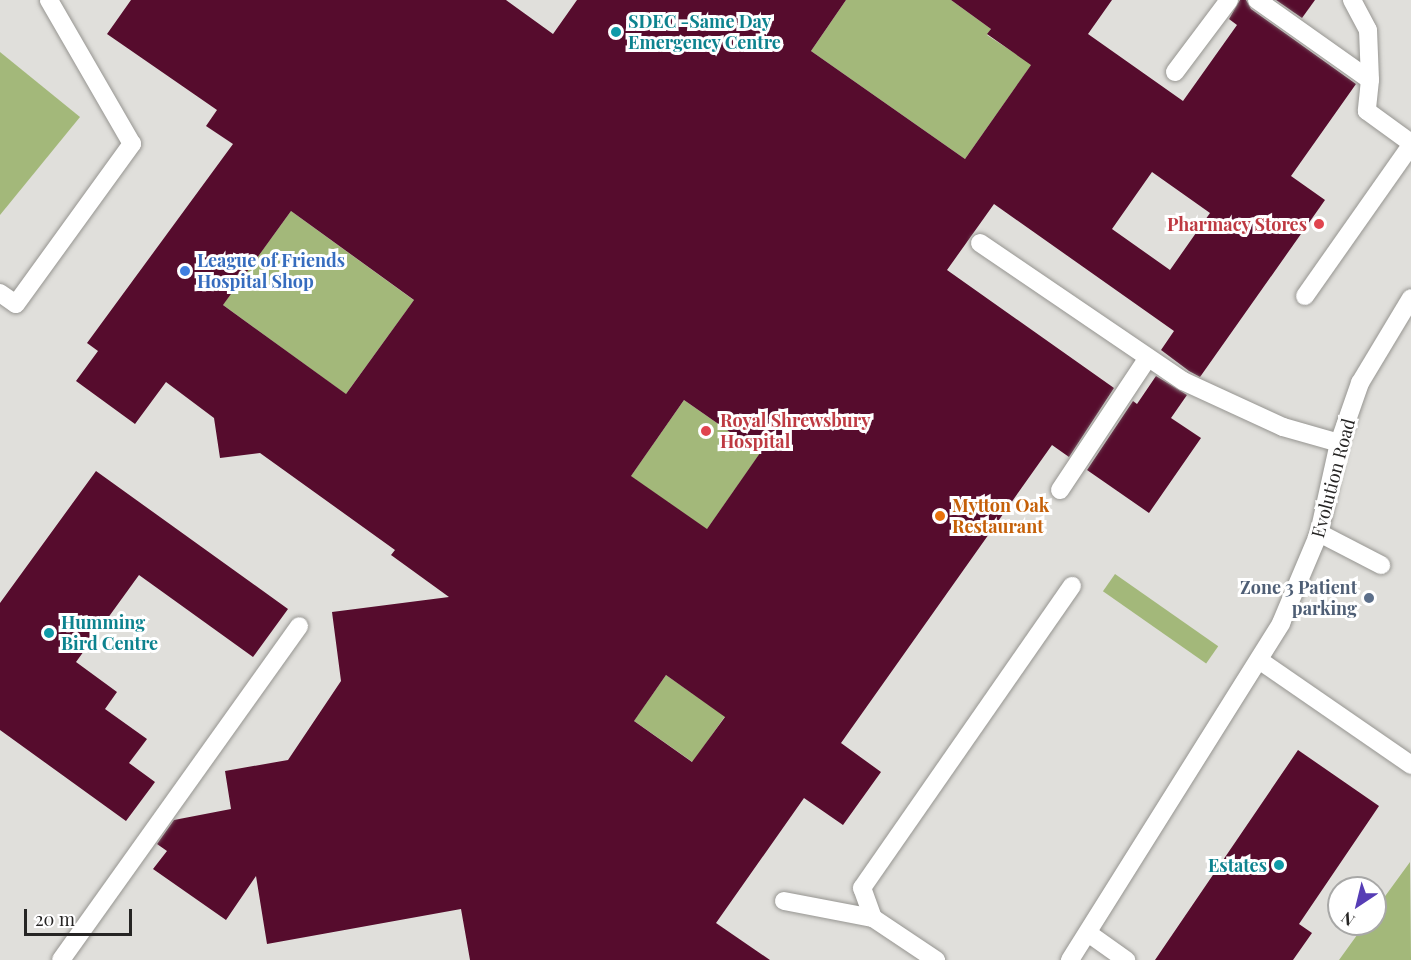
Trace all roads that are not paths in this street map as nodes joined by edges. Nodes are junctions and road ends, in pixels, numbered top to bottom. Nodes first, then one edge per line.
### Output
1 (49, 0) edge
2 (1229, 0) edge
3 (1257, 0) edge
4 (1352, 0) edge
5 (1175, 72) dead end
6 (1370, 80) junction
7 (1411, 144) edge
8 (980, 243) dead end
9 (0, 292) edge
10 (1305, 296) dead end
11 (1411, 298) edge
12 (1148, 359) junction
13 (1339, 443) junction
14 (1060, 490) dead end
15 (1319, 533) junction
16 (1381, 565) dead end
17 (1072, 586) dead end
18 (299, 626) dead end
19 (1259, 660) junction
20 (1411, 765) edge
21 (784, 901) dead end
22 (873, 918) junction
23 (1088, 933) junction
24 (61, 960) edge
25 (936, 960) edge
26 (1070, 960) edge
27 (1126, 960) edge

1 - 9 lane
2 - 5 lane
3 - 6 lane
4 - 6 lane
6 - 7 lane
7 - 10 lane
8 - 12 lane
11 - 13 lane, Evolution Road
12 - 13 lane
12 - 14 lane
13 - 15 lane, Evolution Road
15 - 16 lane
15 - 19 lane, Evolution Road
17 - 22 lane
18 - 24 lane
19 - 20 lane
19 - 23 lane, Evolution Road
21 - 22 lane
22 - 25 lane
23 - 26 lane, Evolution Road
23 - 27 lane

